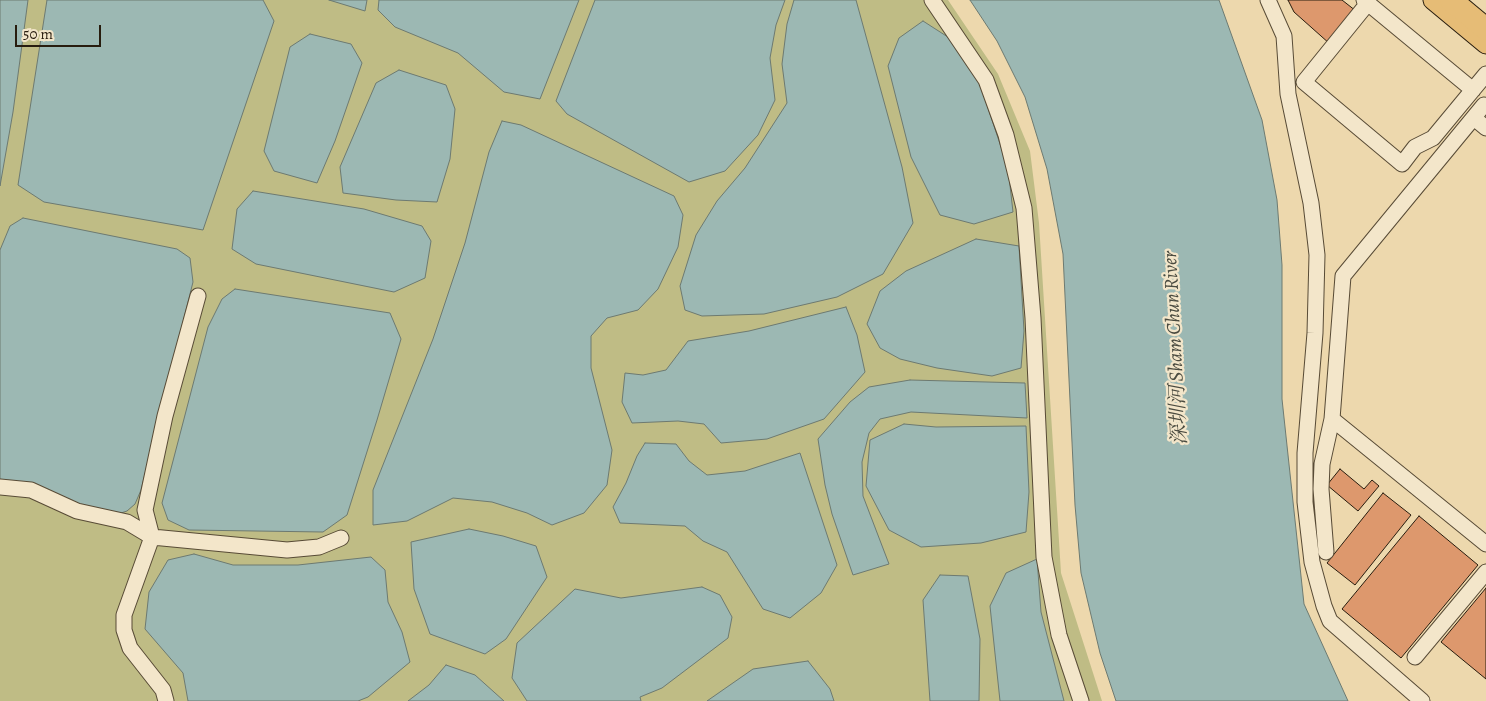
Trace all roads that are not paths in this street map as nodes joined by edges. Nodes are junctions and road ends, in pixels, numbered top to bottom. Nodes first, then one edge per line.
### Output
1 (932, 0) edge
2 (1268, 0) edge
3 (1433, 0) edge
4 (1451, 0) edge
5 (1469, 0) edge
6 (1366, 2) edge
7 (1486, 17) edge
8 (1486, 29) edge
9 (1486, 44) edge
10 (1486, 74) edge
11 (1473, 90) junction
12 (1484, 105) dead end
13 (1474, 118) junction
14 (1486, 128) edge
15 (198, 296) dead end
16 (1332, 419) junction
17 (0, 487) edge
18 (152, 537) junction
19 (341, 538) dead end
20 (1486, 544) edge
21 (1326, 552) dead end
22 (1486, 572) edge
23 (1416, 658) dead end
24 (166, 701) edge
25 (1081, 701) edge
26 (1422, 701) edge

1 - 25 lane
2 - 26 lane
3 - 9 main road
4 - 8 highway
5 - 7 highway
6 - 11 lane
6 - 11 lane
10 - 11 lane
12 - 13 lane
13 - 14 lane
13 - 16 lane
15 - 18 lane
16 - 20 lane
16 - 21 lane
17 - 18 lane
18 - 19 lane
18 - 24 lane
22 - 23 lane

